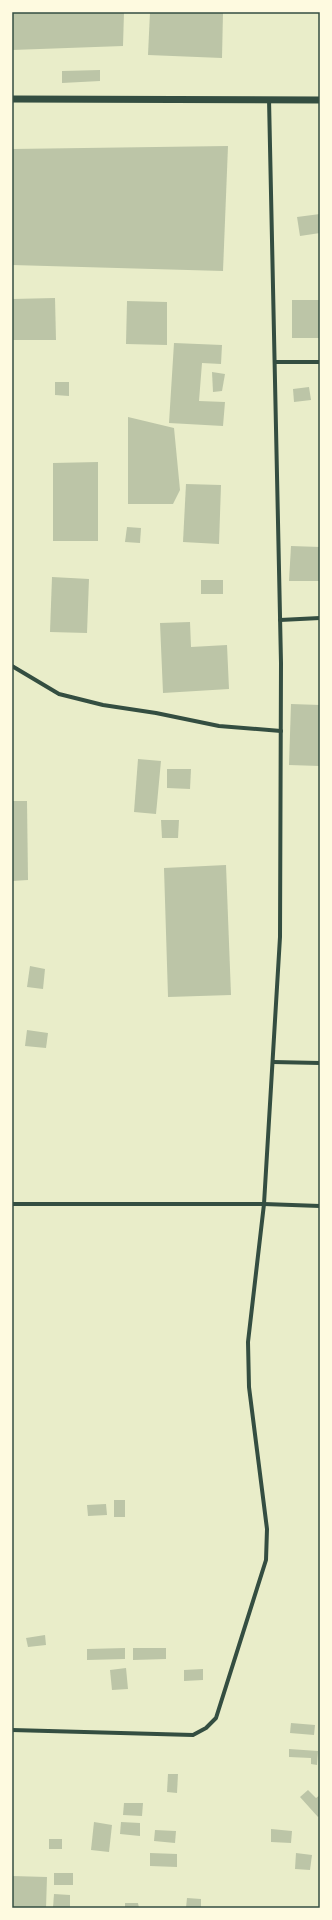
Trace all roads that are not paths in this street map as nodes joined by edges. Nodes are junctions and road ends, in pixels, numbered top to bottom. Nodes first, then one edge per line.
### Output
1 (12, 99) edge
2 (269, 100) junction
3 (320, 100) edge
4 (274, 362) junction
5 (320, 362) edge
6 (320, 618) edge
7 (280, 620) junction
8 (12, 666) edge
9 (281, 731) junction
10 (273, 1062) junction
11 (320, 1063) edge
12 (12, 1204) edge
13 (264, 1204) junction
14 (320, 1206) edge
15 (12, 1730) edge

1 - 2 street
2 - 3 street
2 - 4 street
4 - 5 street
4 - 7 street
6 - 7 street
7 - 9 street
8 - 9 street
9 - 10 street
10 - 11 street
10 - 13 street
12 - 13 street
13 - 14 street
13 - 15 street

